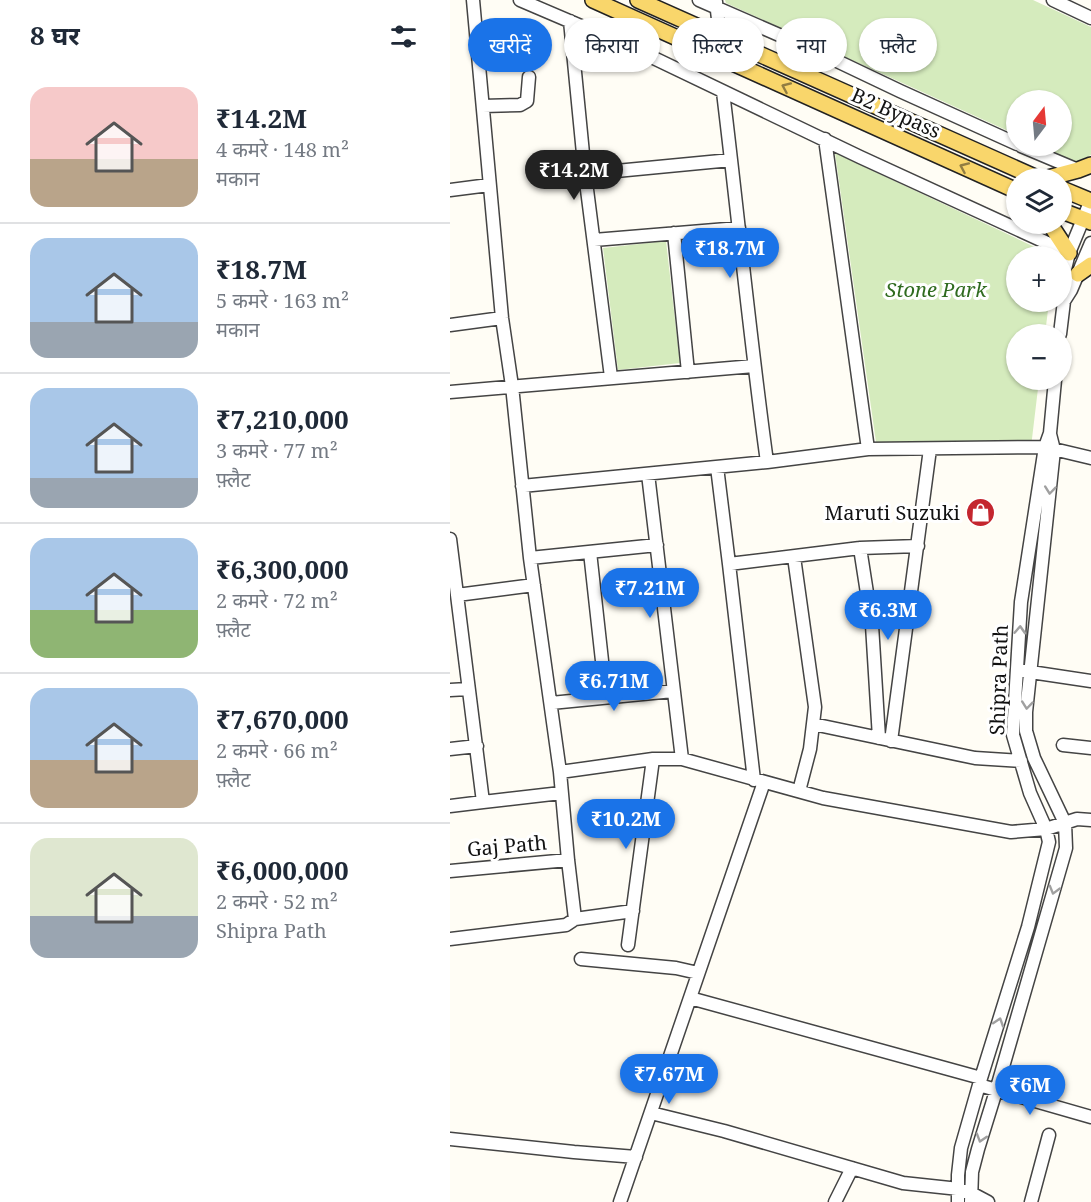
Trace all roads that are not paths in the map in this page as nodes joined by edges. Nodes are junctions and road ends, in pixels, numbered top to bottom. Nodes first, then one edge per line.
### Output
1 (473, 0) edge
2 (520, 0) edge
3 (593, 0) edge
4 (638, 0) edge
5 (699, 0) edge
6 (1053, 0) edge
7 (716, 4) edge
8 (564, 18) edge
9 (679, 18) edge
10 (1091, 18) edge
11 (764, 56) edge
12 (660, 61) edge
13 (575, 72) edge
14 (529, 77) dead end
15 (723, 92) junction
16 (483, 106) junction
17 (825, 139) junction
18 (1006, 139) edge
19 (1051, 156) edge
20 (732, 160) junction
21 (1015, 168) edge
22 (1085, 168) edge
23 (585, 174) junction
24 (489, 185) junction
25 (1006, 186) edge
26 (450, 190) edge
27 (1072, 193) edge
28 (1091, 201) edge
29 (1072, 215) edge
30 (1087, 221) edge
31 (1006, 223) edge
32 (740, 228) junction
33 (674, 233) junction
34 (1029, 234) edge
35 (594, 240) junction
36 (1091, 243) edge
37 (1054, 246) edge
38 (1072, 248) edge
39 (1091, 265) edge
40 (1078, 274) junction
41 (1072, 288) edge
42 (502, 318) junction
43 (450, 325) edge
44 (754, 366) junction
45 (688, 372) junction
46 (611, 377) junction
47 (512, 386) junction
48 (1054, 390) edge
49 (450, 392) edge
50 (1049, 448) junction
51 (868, 449) junction
52 (930, 449) junction
53 (1091, 458) edge
54 (767, 462) junction
55 (717, 467) junction
56 (648, 474) junction
57 (522, 486) junction
58 (450, 539) edge
59 (657, 545) junction
60 (918, 546) junction
61 (860, 548) junction
62 (590, 552) junction
63 (794, 557) junction
64 (530, 558) junction
65 (729, 564) junction
66 (452, 574) edge
67 (534, 585) junction
68 (457, 595) junction
69 (1017, 670) junction
70 (1031, 672) junction
71 (1091, 681) edge
72 (468, 689) junction
73 (450, 690) edge
74 (673, 691) junction
75 (606, 697) junction
76 (551, 703) junction
77 (813, 724) junction
78 (885, 739) junction
79 (1063, 745) dead end
80 (477, 746) junction
81 (1091, 748) edge
82 (450, 749) edge
83 (653, 759) junction
84 (682, 759) junction
85 (1021, 760) junction
86 (560, 772) junction
87 (759, 781) junction
88 (799, 791) junction
89 (561, 793) junction
90 (483, 802) junction
91 (450, 806) edge
92 (1091, 820) edge
93 (1065, 823) junction
94 (1046, 829) junction
95 (568, 860) junction
96 (450, 871) edge
97 (633, 911) junction
98 (575, 919) junction
99 (450, 939) edge
100 (628, 945) dead end
101 (581, 959) dead end
102 (698, 973) junction
103 (690, 998) junction
104 (980, 1082) junction
105 (996, 1090) junction
106 (651, 1113) junction
107 (1091, 1117) edge
108 (1049, 1136) dead end
109 (450, 1138) edge
110 (636, 1157) junction
111 (852, 1168) junction
112 (959, 1189) junction
113 (971, 1197) edge
114 (620, 1202) edge
115 (835, 1202) edge
116 (958, 1202) edge
117 (988, 1202) edge
118 (1031, 1202) edge

1 - 16 street
2 - 8 street
25 -> 3 main road, B2 Bypass
4 - 9 main road, B2 Bypass
5 - 7 street
6 - 10 street
7 - 18 street
11 - 21 main road, B2 Bypass
12 - 15 street
13 - 23 street
14 - 16 street
15 - 17 street
15 - 20 street
16 - 24 street
17 - 31 street
17 - 51 street
19 - 22 street
20 - 23 street
20 - 32 street
23 - 35 street
24 - 26 street
24 - 42 street
27 - 28 main road
28 - 30 street
29 - 30 main road
30 - 38 street
32 - 33 street
32 - 44 street
33 - 35 street
33 - 45 street
34 - 37 street
35 - 46 street
36 - 40 street
39 - 40 main road
40 - 41 street
42 - 43 street
42 - 47 street
44 - 45 street
44 - 54 street
45 - 46 street
46 - 47 street
47 - 49 street
47 - 57 street
48 - 50 street, Shipra Path
50 - 52 street
50 - 53 street
69 -> 50 street, Shipra Path
50 -> 70 street
51 - 52 street
51 - 54 street
52 - 60 street
54 - 55 street
55 - 56 street
55 - 65 street
56 - 57 street
56 - 59 street
57 - 64 street
58 - 66 street
59 - 62 street
59 - 74 street
60 - 61 street
60 - 78 street
61 - 63 street
61 - 78 street
62 - 64 street
62 - 75 street
63 - 65 street
63 - 77 street
64 - 67 street
65 - 87 street
66 - 68 street
67 - 68 street
67 - 76 street
68 - 72 street
69 - 70 street
69 - 85 street, Shipra Path
70 - 71 street
70 -> 93 street
72 - 73 street
72 - 80 street
74 - 75 street
74 - 84 street
75 - 76 street
76 - 86 street
77 - 78 street
77 - 88 street
78 - 85 street
79 - 81 street
80 - 82 street
80 - 90 street
83 - 84 street
83 - 86 street
83 - 97 street
84 - 87 street
85 - 94 street, Shipra Path
86 - 89 street
87 - 88 street
87 - 102 street
88 - 94 street
89 - 90 street
89 - 95 street
90 - 91 street
92 - 93 street
93 - 94 street
93 -> 105 street
104 -> 94 street, Shipra Path
95 - 96 street, Gaj Path
95 - 98 street
97 - 98 street
97 - 100 street
98 - 99 street
101 - 102 street
102 - 103 street
103 - 104 street
103 - 106 street
104 - 105 street
104 - 112 street, Shipra Path
105 - 107 street
105 -> 113 street
106 - 110 street
106 - 111 street
108 - 118 street
109 - 110 street
110 - 114 street
111 - 112 street
111 - 115 street
112 - 113 street
112 - 116 street, Shipra Path
113 - 117 street

